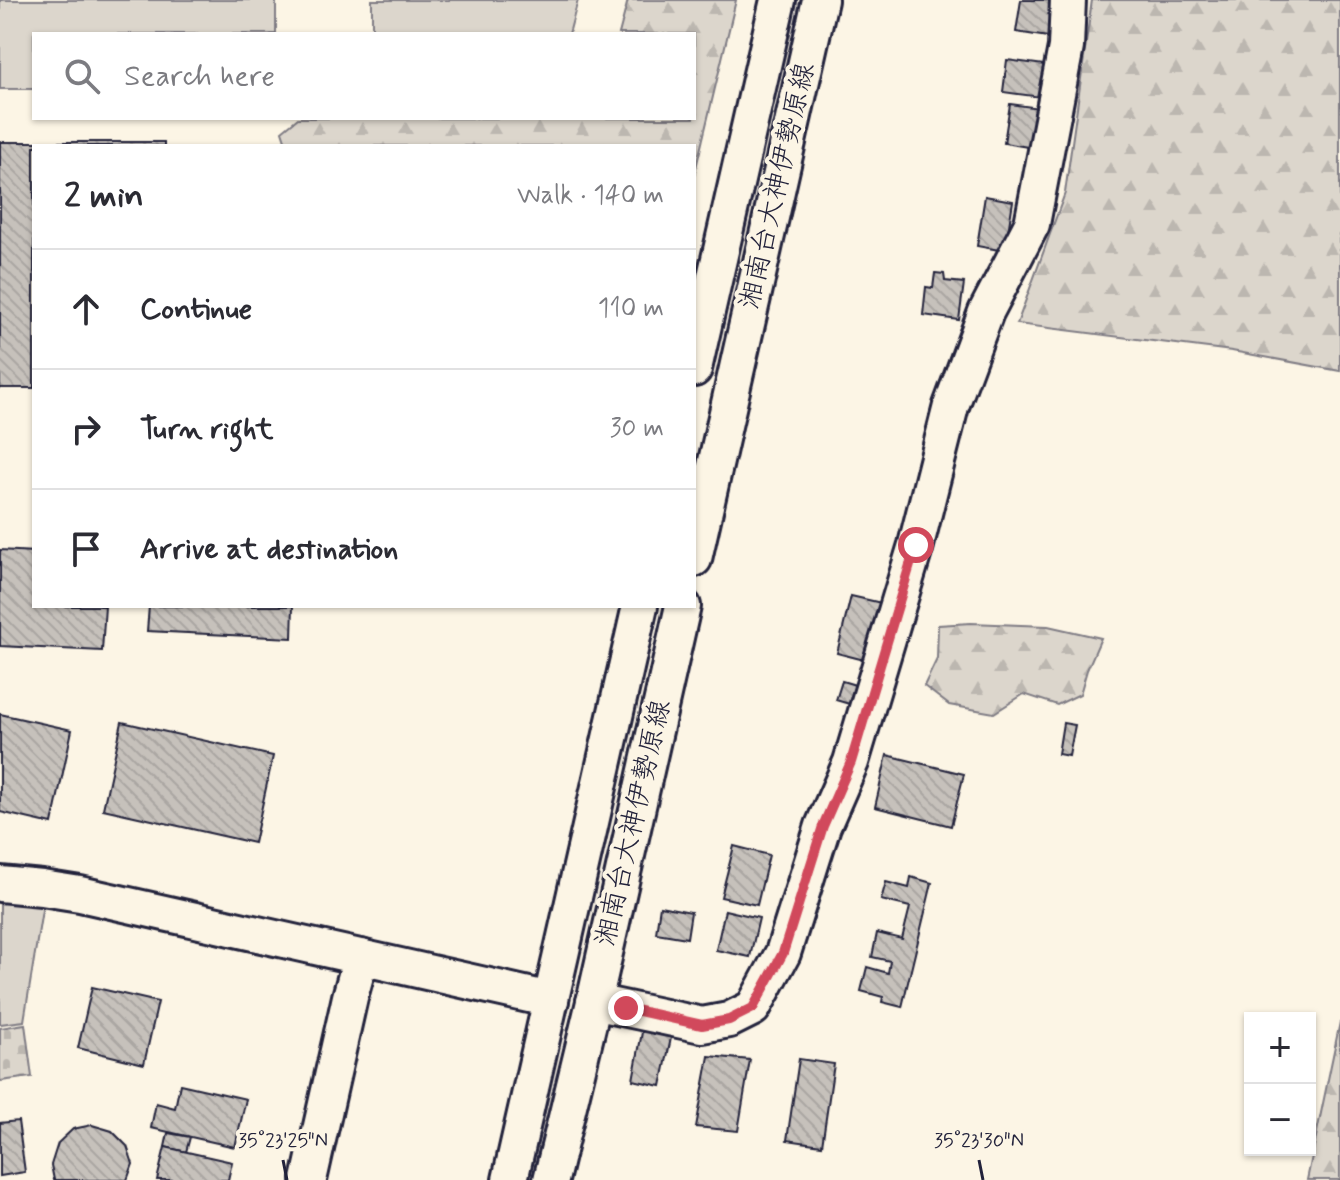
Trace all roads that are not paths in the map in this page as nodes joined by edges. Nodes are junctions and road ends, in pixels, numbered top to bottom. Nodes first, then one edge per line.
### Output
1 (778, 0) edge
2 (820, 0) edge
3 (1068, 0) edge
4 (696, 360) edge
5 (696, 550) edge
6 (640, 608) edge
7 (683, 608) edge
8 (0, 884) edge
9 (361, 957) junction
10 (551, 1000) junction
11 (594, 1002) junction
12 (309, 1180) edge
13 (510, 1180) edge
14 (551, 1180) edge

1 - 4 street, 湘南台大神伊勢原線
2 - 5 street, 湘南台大神伊勢原線
3 - 11 street
6 - 10 street, 湘南台大神伊勢原線
7 - 11 street, 湘南台大神伊勢原線
8 - 9 street
9 - 10 street
9 - 12 street
10 - 13 street, 湘南台大神伊勢原線
11 - 14 street, 湘南台大神伊勢原線

